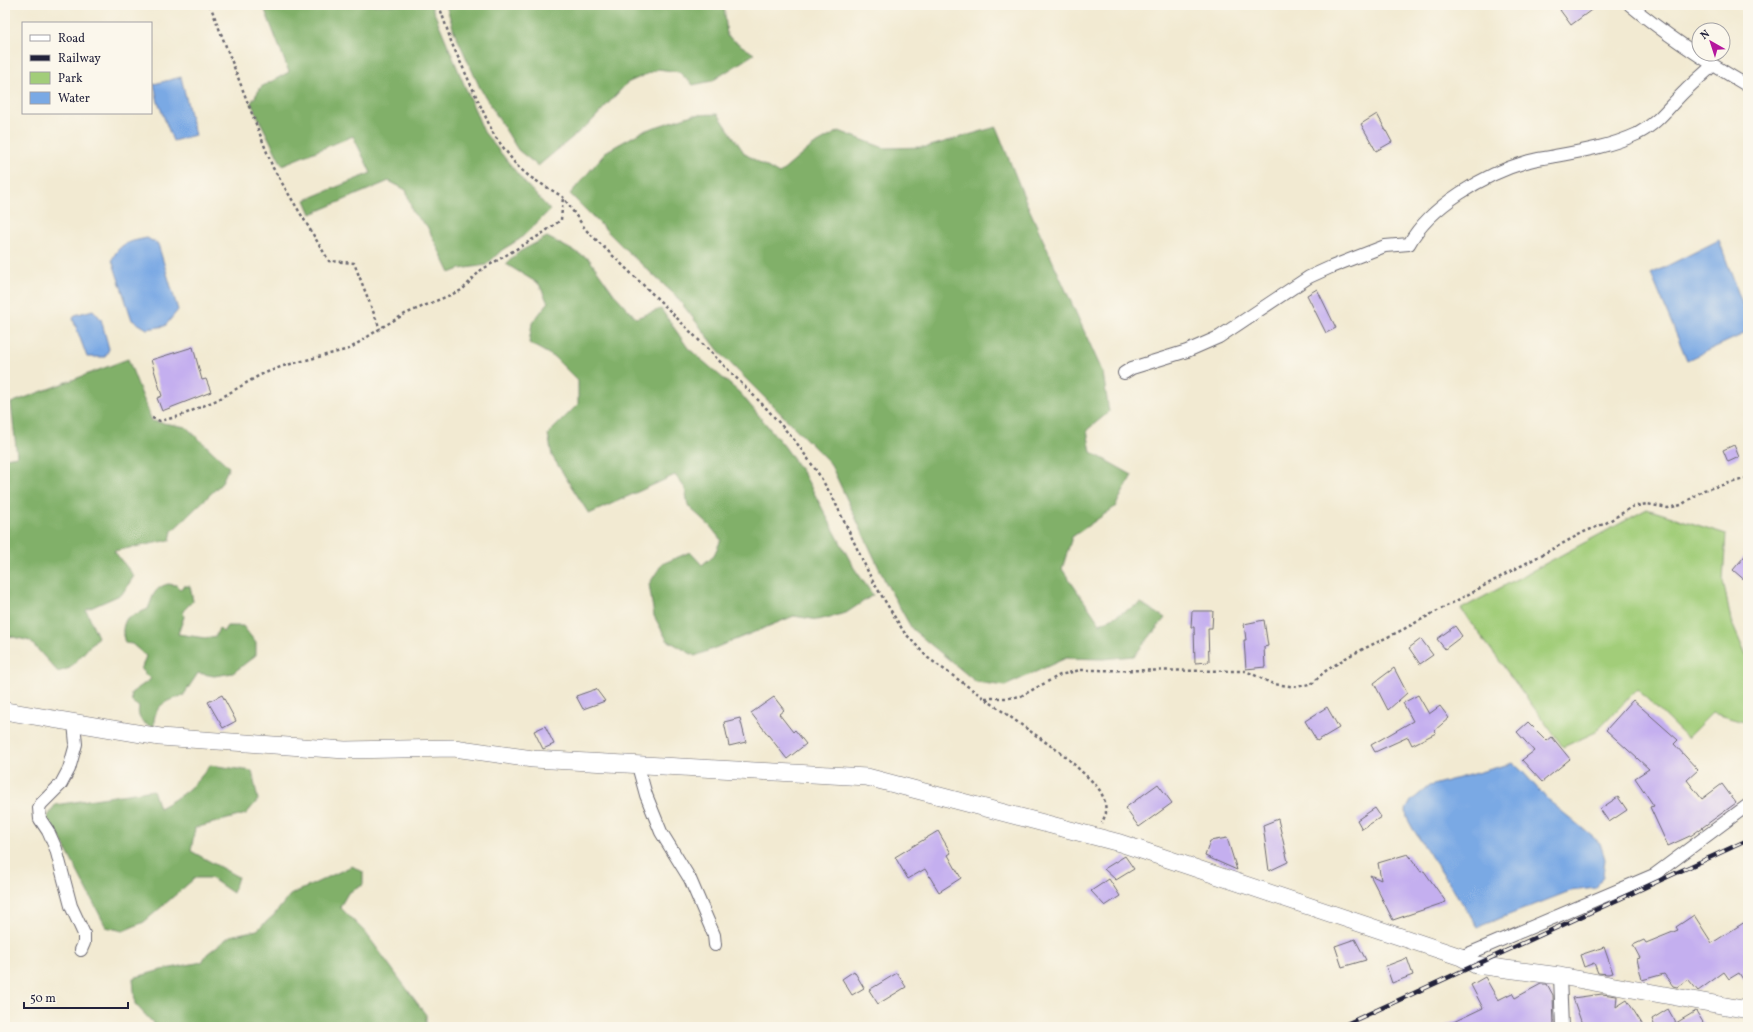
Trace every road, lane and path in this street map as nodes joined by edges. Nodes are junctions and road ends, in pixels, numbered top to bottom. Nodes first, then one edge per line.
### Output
1 (210, 5) edge
2 (439, 5) edge
3 (742, 5) edge
4 (1630, 5) edge
5 (736, 7) dead end
6 (1713, 65) junction
7 (1748, 86) edge
8 (564, 197) junction
9 (380, 329) junction
10 (1124, 372) dead end
11 (152, 418) dead end
12 (1748, 478) edge
13 (985, 698) junction
14 (5, 711) edge
15 (74, 723) junction
16 (638, 766) junction
17 (1748, 805) edge
18 (1095, 837) junction
19 (715, 945) dead end
20 (80, 950) dead end
21 (1461, 957) junction
22 (1560, 976) junction
23 (1748, 1010) edge
24 (1562, 1027) edge

1 - 9 path
2 - 8 path
3 - 5 path
4 - 6 street
6 - 7 street
6 - 10 street
8 - 9 path
8 - 13 path
9 - 11 path
12 - 13 path
13 - 18 path
14 - 15 main road
15 - 16 main road
15 - 20 street
16 - 18 main road
16 - 19 street
17 - 21 street
18 - 21 main road
21 - 22 main road
22 - 23 main road
22 - 24 street

